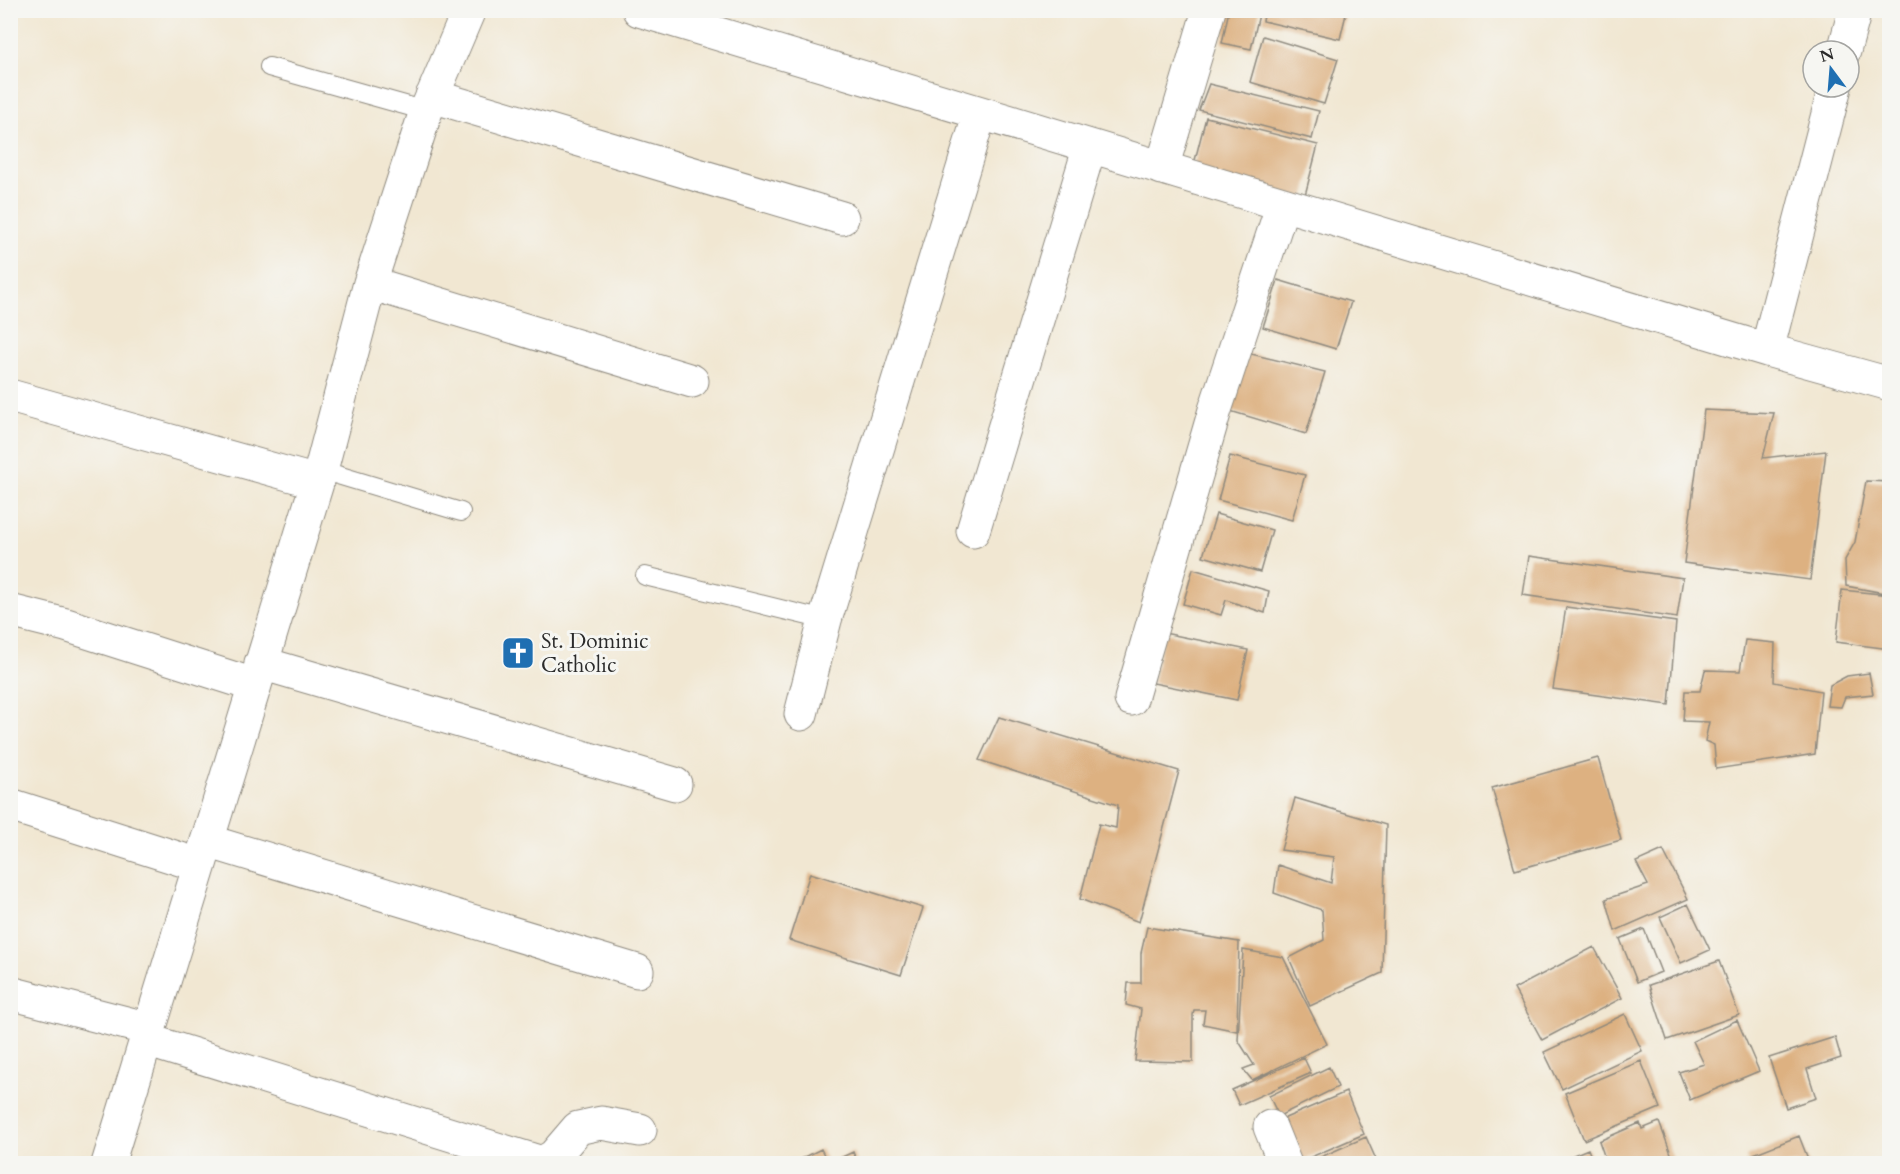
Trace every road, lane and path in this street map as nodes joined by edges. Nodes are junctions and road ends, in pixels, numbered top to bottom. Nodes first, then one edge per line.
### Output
1 (470, 10) edge
2 (639, 10) edge
3 (1209, 10) edge
4 (1855, 10) edge
5 (1847, 39) edge
6 (269, 67) dead end
7 (1832, 99) edge
8 (429, 104) junction
9 (980, 113) junction
10 (1090, 146) junction
11 (1162, 168) junction
12 (1283, 204) junction
13 (842, 218) dead end
14 (370, 283) junction
15 (1767, 350) junction
16 (692, 381) dead end
17 (1890, 384) edge
18 (10, 396) edge
19 (319, 476) junction
20 (461, 512) dead end
21 (973, 531) dead end
22 (645, 576) dead end
23 (10, 611) edge
24 (825, 620) junction
25 (257, 674) junction
26 (1131, 699) dead end
27 (801, 714) dead end
28 (675, 784) dead end
29 (10, 805) edge
30 (203, 853) junction
31 (637, 971) dead end
32 (10, 993) edge
33 (147, 1035) junction
34 (1270, 1127) dead end
35 (640, 1130) dead end
36 (108, 1164) edge
37 (1285, 1164) edge

1 - 8 street
2 - 9 street
3 - 11 street
4 - 5 street
6 - 8 lane
7 - 15 street
8 - 13 street
8 - 14 street
9 - 10 street
9 - 24 street
10 - 11 street
10 - 21 street
11 - 12 street
12 - 15 street
12 - 26 street
14 - 16 street
14 - 19 street
15 - 17 street
18 - 19 street
19 - 20 lane
19 - 25 street
22 - 24 lane
23 - 25 street
24 - 27 street
25 - 28 street
25 - 30 street
29 - 30 street
30 - 31 street
30 - 33 street
32 - 33 street
33 - 35 street
33 - 36 street
34 - 37 street

